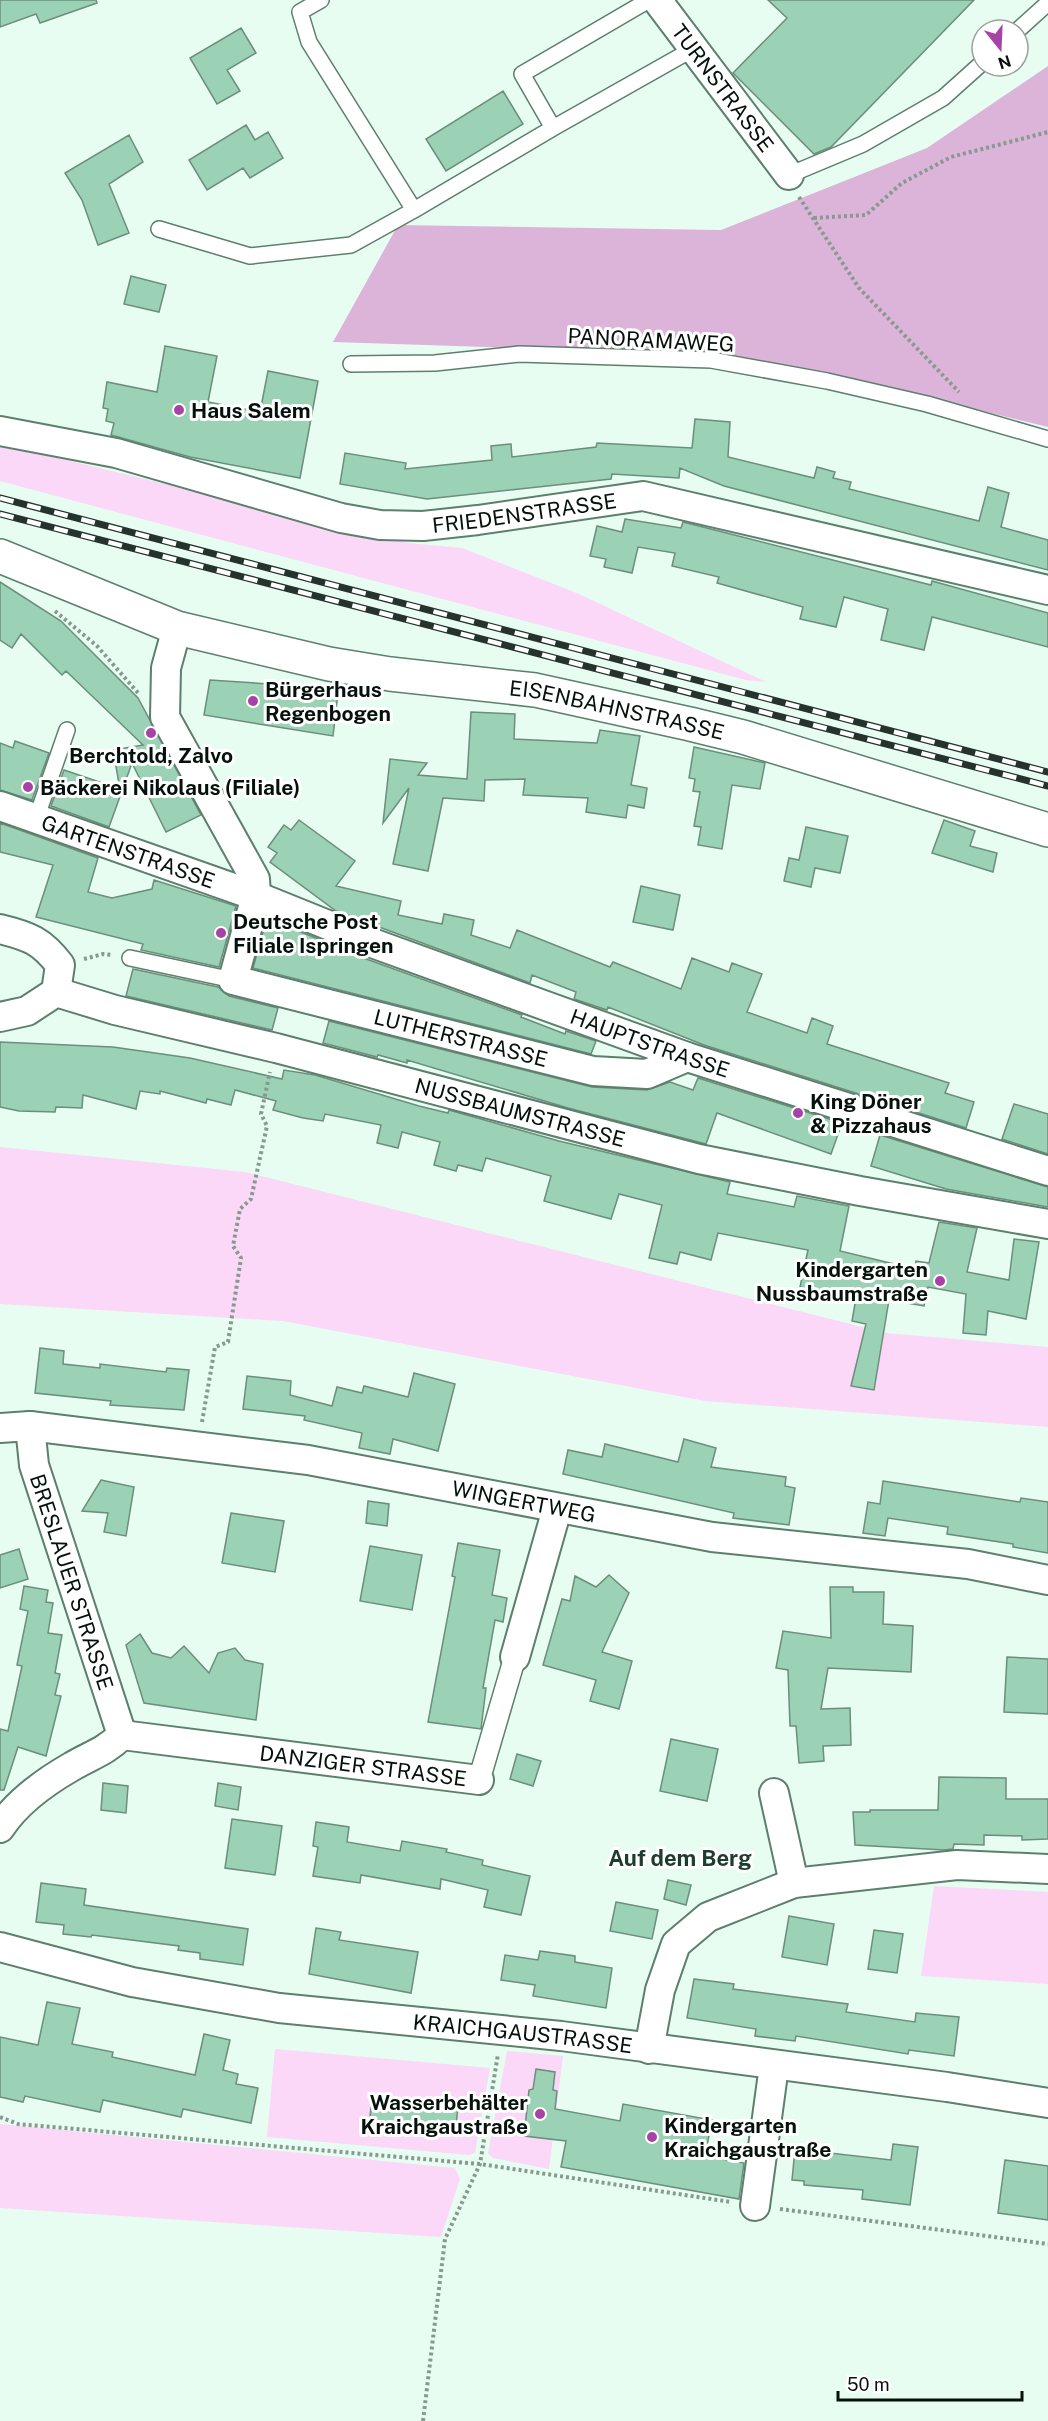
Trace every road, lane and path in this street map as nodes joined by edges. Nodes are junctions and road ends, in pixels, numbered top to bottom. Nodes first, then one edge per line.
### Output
1 (321, 0) edge
2 (649, 0) edge
3 (657, 0) edge
4 (1048, 3) edge
5 (1030, 19) edge
6 (693, 50) junction
7 (970, 74) edge
8 (554, 128) junction
9 (1048, 132) edge
10 (789, 175) junction
11 (414, 210) junction
12 (813, 218) junction
13 (159, 229) dead end
14 (351, 364) dead end
15 (960, 393) dead end
16 (0, 431) edge
17 (1048, 439) edge
18 (0, 556) edge
19 (50, 577) junction
20 (1048, 590) edge
21 (177, 628) junction
22 (165, 712) junction
23 (67, 730) dead end
24 (0, 806) edge
25 (36, 819) junction
26 (1048, 830) edge
27 (256, 896) junction
28 (0, 929) edge
29 (102, 954) dead end
30 (129, 958) dead end
31 (79, 960) dead end
32 (233, 980) junction
33 (57, 992) junction
34 (0, 1017) edge
35 (687, 1057) junction
36 (272, 1064) dead end
37 (1048, 1171) edge
38 (1048, 1224) edge
39 (202, 1421) dead end
40 (30, 1426) junction
41 (0, 1428) edge
42 (556, 1509) junction
43 (1048, 1580) edge
44 (515, 1657) joint
45 (122, 1735) junction
46 (479, 1780) joint
47 (774, 1793) dead end
48 (0, 1828) edge
49 (1048, 1869) edge
50 (794, 1883) junction
51 (0, 1947) edge
52 (502, 2030) junction
53 (649, 2049) junction
54 (774, 2066) junction
55 (1048, 2103) edge
56 (0, 2117) edge
57 (480, 2164) junction
58 (755, 2206) dead end
59 (423, 2421) edge

1 - 11 lane
2 - 8 lane
3 - 6 street, TURNSTRASSE
4 - 5 lane
6 - 8 lane
6 - 10 street, TURNSTRASSE
7 - 10 lane
8 - 11 lane
9 - 12 path
10 - 12 path
11 - 13 lane
12 - 15 path
14 - 17 lane, PANORAMAWEG
16 - 20 street, FRIEDENSTRASSE
18 - 19 main road, EISENBAHNSTRASSE
19 - 21 main road, EISENBAHNSTRASSE
19 - 22 path
21 - 22 street
21 - 26 main road, EISENBAHNSTRASSE
22 - 27 street
23 - 25 lane
24 - 25 street, GARTENSTRASSE
25 - 27 street, GARTENSTRASSE
27 - 32 street
27 - 35 street, HAUPTSTRASSE
28 - 33 street
29 - 31 path
30 - 32 lane, LUTHERSTRASSE
32 - 35 street, LUTHERSTRASSE
33 - 34 street
33 - 38 street, NUSSBAUMSTRASSE
35 - 37 street, HAUPTSTRASSE
36 - 39 path
40 - 41 street, WINGERTWEG
40 - 42 street, WINGERTWEG
40 - 45 street, BRESLAUER STRASSE
42 - 43 street, WINGERTWEG
42 - 44 street, DANZIGER STRASSE
44 - 46 street, DANZIGER STRASSE
45 - 46 street, DANZIGER STRASSE
45 - 48 street
47 - 50 street
49 - 50 street
50 - 53 street
51 - 52 street, KRAICHGAUSTRASSE
52 - 53 street, KRAICHGAUSTRASSE
52 - 57 path
53 - 54 street, KRAICHGAUSTRASSE
54 - 55 street, KRAICHGAUSTRASSE
54 - 58 street
56 - 57 path
57 - 59 path

